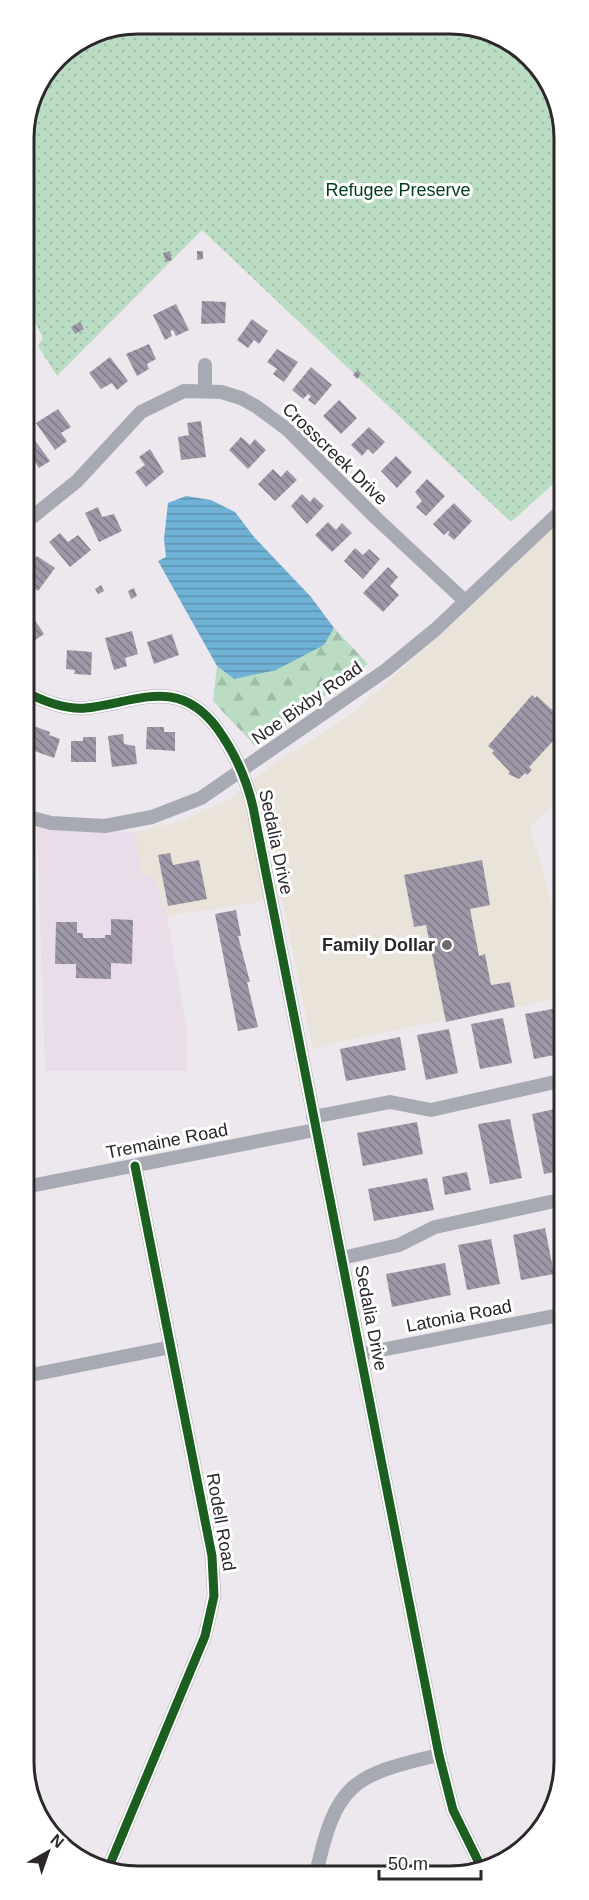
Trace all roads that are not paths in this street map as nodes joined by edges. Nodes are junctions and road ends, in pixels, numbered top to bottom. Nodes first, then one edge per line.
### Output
1 (205, 365) dead end
2 (205, 391) junction
3 (35, 515) edge
4 (555, 517) edge
5 (465, 601) junction
6 (35, 695) edge
7 (242, 770) junction
8 (35, 818) edge
9 (554, 1082) edge
10 (314, 1124) junction
11 (135, 1166) junction
12 (34, 1185) edge
13 (554, 1201) edge
14 (342, 1258) junction
15 (554, 1316) edge
16 (171, 1347) junction
17 (361, 1354) junction
18 (34, 1374) edge
19 (439, 1755) junction
20 (111, 1862) edge
21 (478, 1862) edge
22 (318, 1866) edge

1 - 2 street
2 - 3 street, Crosscreek Drive
2 - 5 street, Crosscreek Drive
4 - 5 street, Noe Bixby Road
5 - 7 street, Noe Bixby Road
6 - 7 street
7 - 8 street, Noe Bixby Road
7 - 10 street, Sedalia Drive
9 - 10 street, Tremaine Road
10 - 11 street, Tremaine Road
10 - 14 street, Sedalia Drive
11 - 12 street, Tremaine Road
11 - 16 street, Rodell Road
13 - 14 street
14 - 17 street, Sedalia Drive
15 - 17 street, Latonia Road
16 - 18 street
16 - 20 street, Rodell Road
17 - 19 street, Sedalia Drive
19 - 21 street, Sedalia Drive
19 - 22 street

